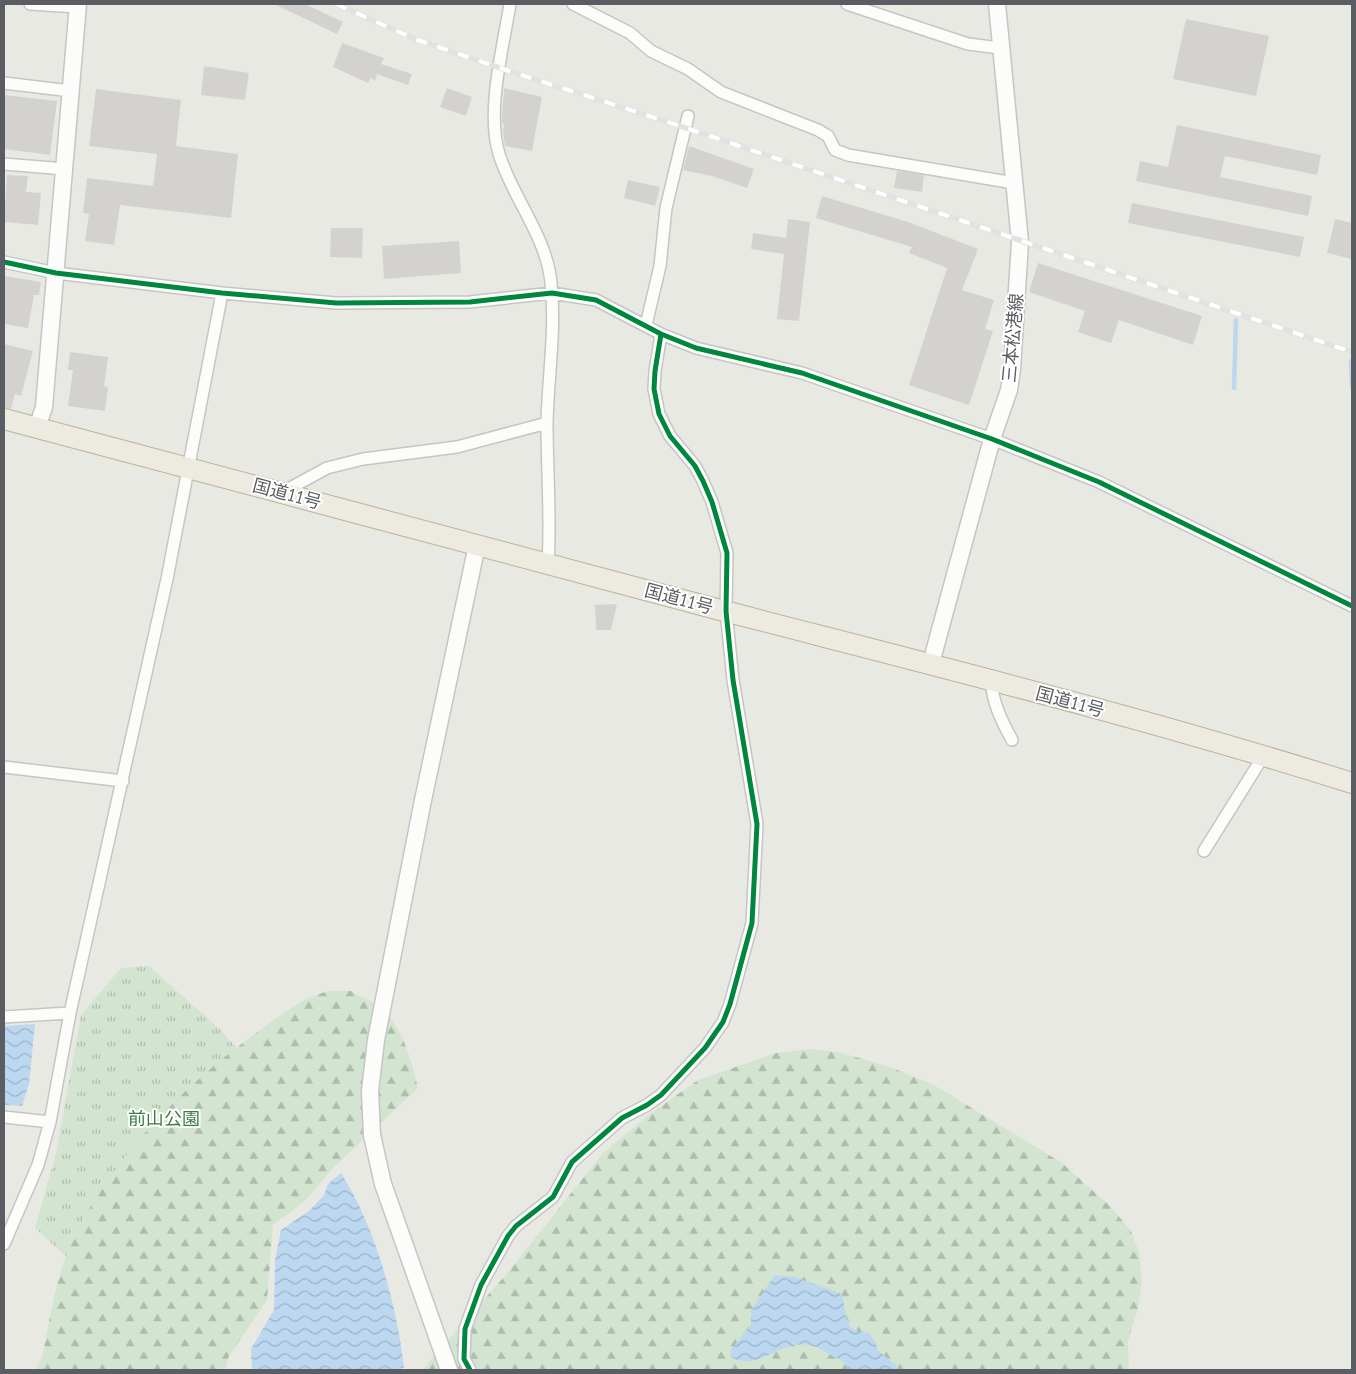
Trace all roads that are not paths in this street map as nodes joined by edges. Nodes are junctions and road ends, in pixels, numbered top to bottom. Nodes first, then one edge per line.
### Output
1 (30, 4) edge
2 (510, 4) edge
3 (573, 4) edge
4 (847, 4) edge
5 (997, 4) edge
6 (78, 6) edge
7 (1000, 48) junction
8 (4, 83) edge
9 (71, 91) junction
10 (688, 116) dead end
11 (4, 164) edge
12 (65, 169) junction
13 (1014, 183) junction
14 (4, 262) edge
15 (56, 273) junction
16 (222, 293) junction
17 (552, 293) junction
18 (646, 325) junction
19 (661, 334) junction
20 (4, 419) edge
21 (547, 423) junction
22 (37, 428) junction
23 (992, 439) junction
24 (188, 468) junction
25 (282, 493) junction
26 (477, 545) junction
27 (548, 564) junction
28 (1352, 606) edge
29 (726, 611) junction
30 (931, 663) junction
31 (991, 680) junction
32 (1012, 740) dead end
33 (1264, 755) junction
34 (4, 766) edge
35 (123, 781) junction
36 (1352, 783) edge
37 (1204, 852) dead end
38 (70, 1013) junction
39 (4, 1017) edge
40 (4, 1117) edge
41 (50, 1122) junction
42 (4, 1244) edge
43 (449, 1370) edge
44 (470, 1370) edge

1 - 6 street
2 - 17 street
3 - 13 street
4 - 7 street
5 - 7 street, 三本松港線
6 - 9 street
7 - 13 street, 三本松港線
8 - 9 street
9 - 12 street
10 - 18 street
11 - 12 street
12 - 15 street
13 - 23 street, 三本松港線
14 - 15 street
15 - 16 street
15 - 22 street
16 - 17 street
16 - 24 street
17 - 18 street
17 - 21 street
18 - 19 street
19 - 23 street
19 - 29 street
20 - 22 highway, 国道11号
21 - 25 street
21 - 27 street
22 - 24 highway, 国道11号
23 - 28 street
23 - 30 street, 三本松港線
24 - 25 highway, 国道11号
24 - 35 street
25 - 26 highway, 国道11号
26 - 27 highway, 国道11号
26 - 43 street
27 - 29 highway, 国道11号
29 - 30 highway, 国道11号
29 - 44 street
30 - 31 highway, 国道11号
31 - 32 street
31 - 33 highway, 国道11号
33 - 36 highway, 国道11号
33 - 37 street
34 - 35 street
35 - 38 street
38 - 39 street
38 - 41 street
40 - 41 street
41 - 42 street

